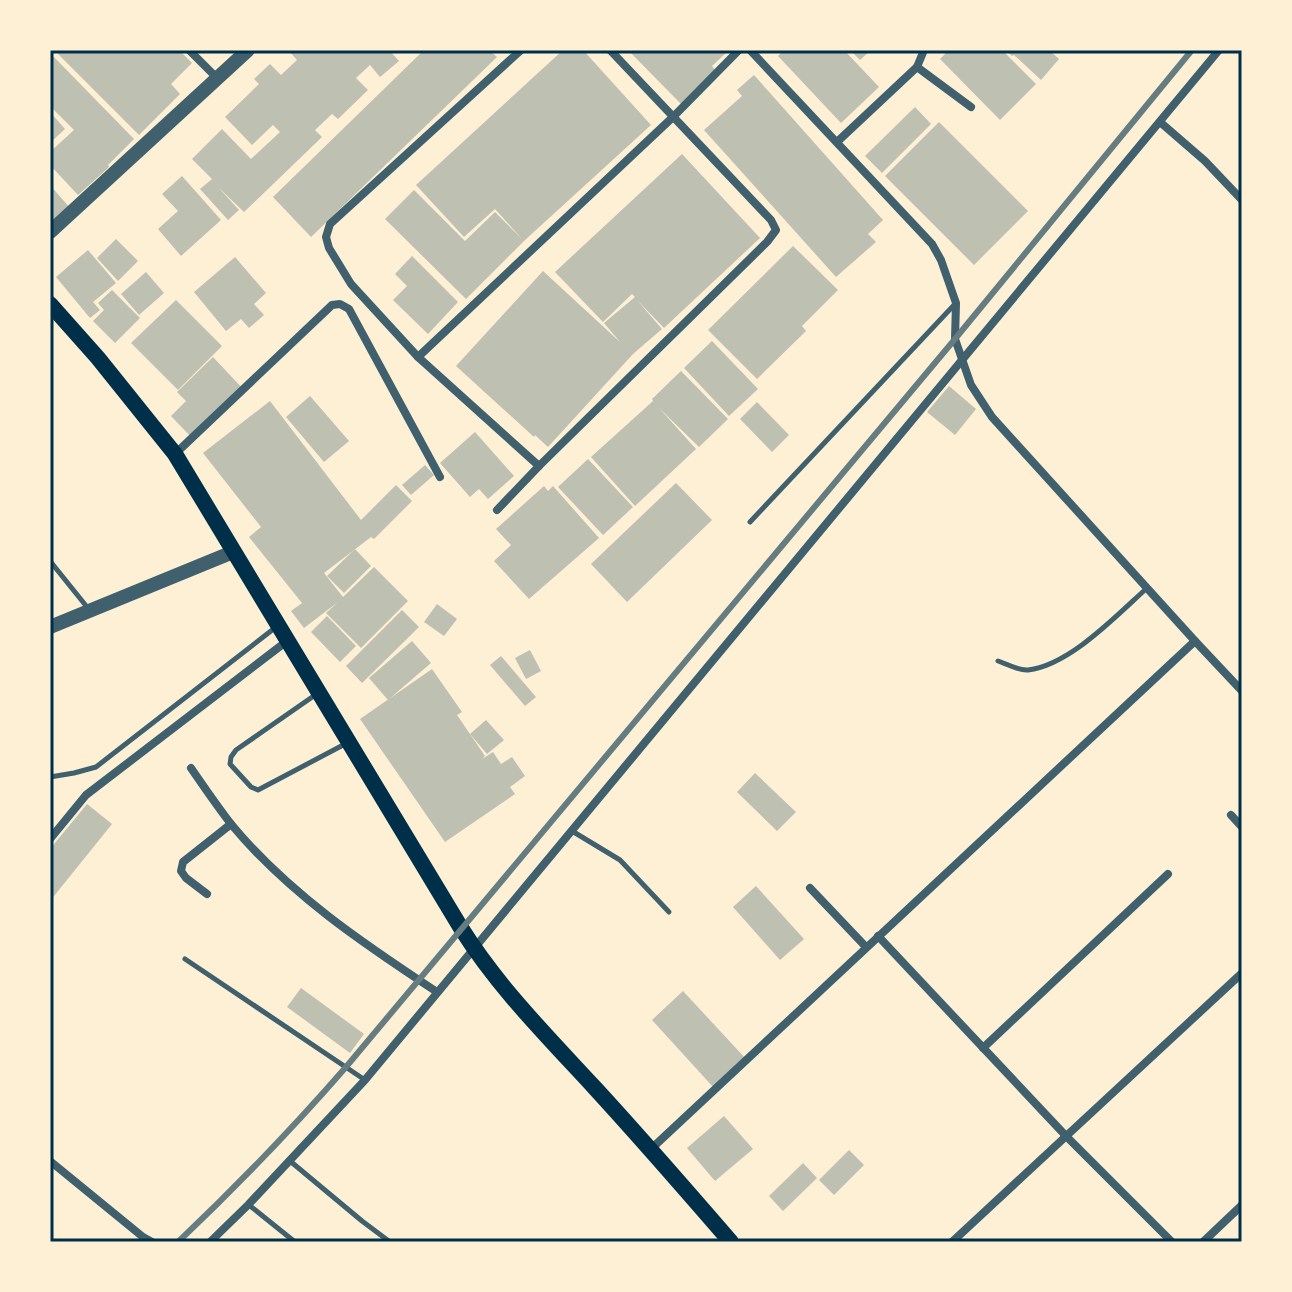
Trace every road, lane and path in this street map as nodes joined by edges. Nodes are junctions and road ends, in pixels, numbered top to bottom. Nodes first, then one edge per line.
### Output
1 (189, 50) edge
2 (248, 50) edge
3 (521, 50) edge
4 (610, 50) edge
5 (739, 50) edge
6 (750, 50) edge
7 (924, 50) edge
8 (1219, 50) edge
9 (917, 67) junction
10 (218, 79) junction
11 (971, 107) dead end
12 (673, 117) junction
13 (1160, 122) junction
14 (837, 142) junction
15 (1242, 200) edge
16 (50, 232) edge
17 (956, 303) junction
18 (50, 304) edge
19 (418, 357) junction
20 (962, 360) junction
21 (175, 454) junction
22 (539, 466) junction
23 (440, 477) dead end
24 (497, 510) dead end
25 (750, 522) dead end
26 (233, 552) junction
27 (50, 561) edge
28 (1147, 588) junction
29 (91, 611) junction
30 (278, 625) junction
31 (50, 627) edge
32 (287, 641) junction
33 (1195, 641) junction
34 (998, 661) dead end
35 (1242, 691) edge
36 (318, 692) junction
37 (349, 742) junction
38 (191, 768) dead end
39 (50, 777) edge
40 (1231, 815) dead end
41 (231, 824) junction
42 (1242, 827) edge
43 (571, 830) junction
44 (50, 839) edge
45 (1168, 874) dead end
46 (810, 888) dead end
47 (207, 894) dead end
48 (669, 912) dead end
49 (878, 936) junction
50 (866, 947) junction
51 (474, 948) junction
52 (185, 959) dead end
53 (1242, 973) edge
54 (437, 992) junction
55 (983, 1048) junction
56 (365, 1080) junction
57 (1066, 1136) junction
58 (651, 1149) junction
59 (50, 1161) edge
60 (290, 1161) junction
61 (248, 1205) junction
62 (1242, 1205) edge
63 (152, 1242) edge
64 (210, 1242) edge
65 (295, 1242) edge
66 (390, 1242) edge
67 (731, 1242) edge
68 (952, 1242) edge
69 (1172, 1242) edge
70 (1203, 1242) edge

1 - 10 street
2 - 10 street
3 - 19 street
4 - 12 street
5 - 12 street
6 - 14 street
7 - 9 street
8 - 13 street
9 - 11 street
9 - 14 street
10 - 16 street
12 - 19 street
12 - 22 street
13 - 15 street
13 - 20 street
14 - 17 street
17 - 20 street
17 - 25 lane
18 - 21 main road
19 - 22 street
20 - 28 street
20 - 43 street
21 - 23 street
21 - 26 main road
22 - 24 street
26 - 29 street
26 - 30 main road
27 - 29 lane
28 - 33 street
28 - 34 lane
29 - 31 street
30 - 32 main road
30 - 39 lane
32 - 36 main road
32 - 44 street
33 - 35 street
33 - 49 street
36 - 37 main road
36 - 37 lane
37 - 51 main road
38 - 41 street
40 - 42 street
41 - 47 street
41 - 54 street
43 - 48 lane
43 - 51 street
45 - 55 street
46 - 50 street
49 - 50 street
49 - 55 street
50 - 58 street
51 - 54 street
51 - 58 main road
52 - 56 lane
53 - 57 street
54 - 56 street
55 - 57 street
56 - 60 street
57 - 68 street
57 - 69 street
58 - 67 main road
59 - 63 street
60 - 61 street
60 - 66 lane
61 - 64 street
61 - 65 lane
62 - 70 street

